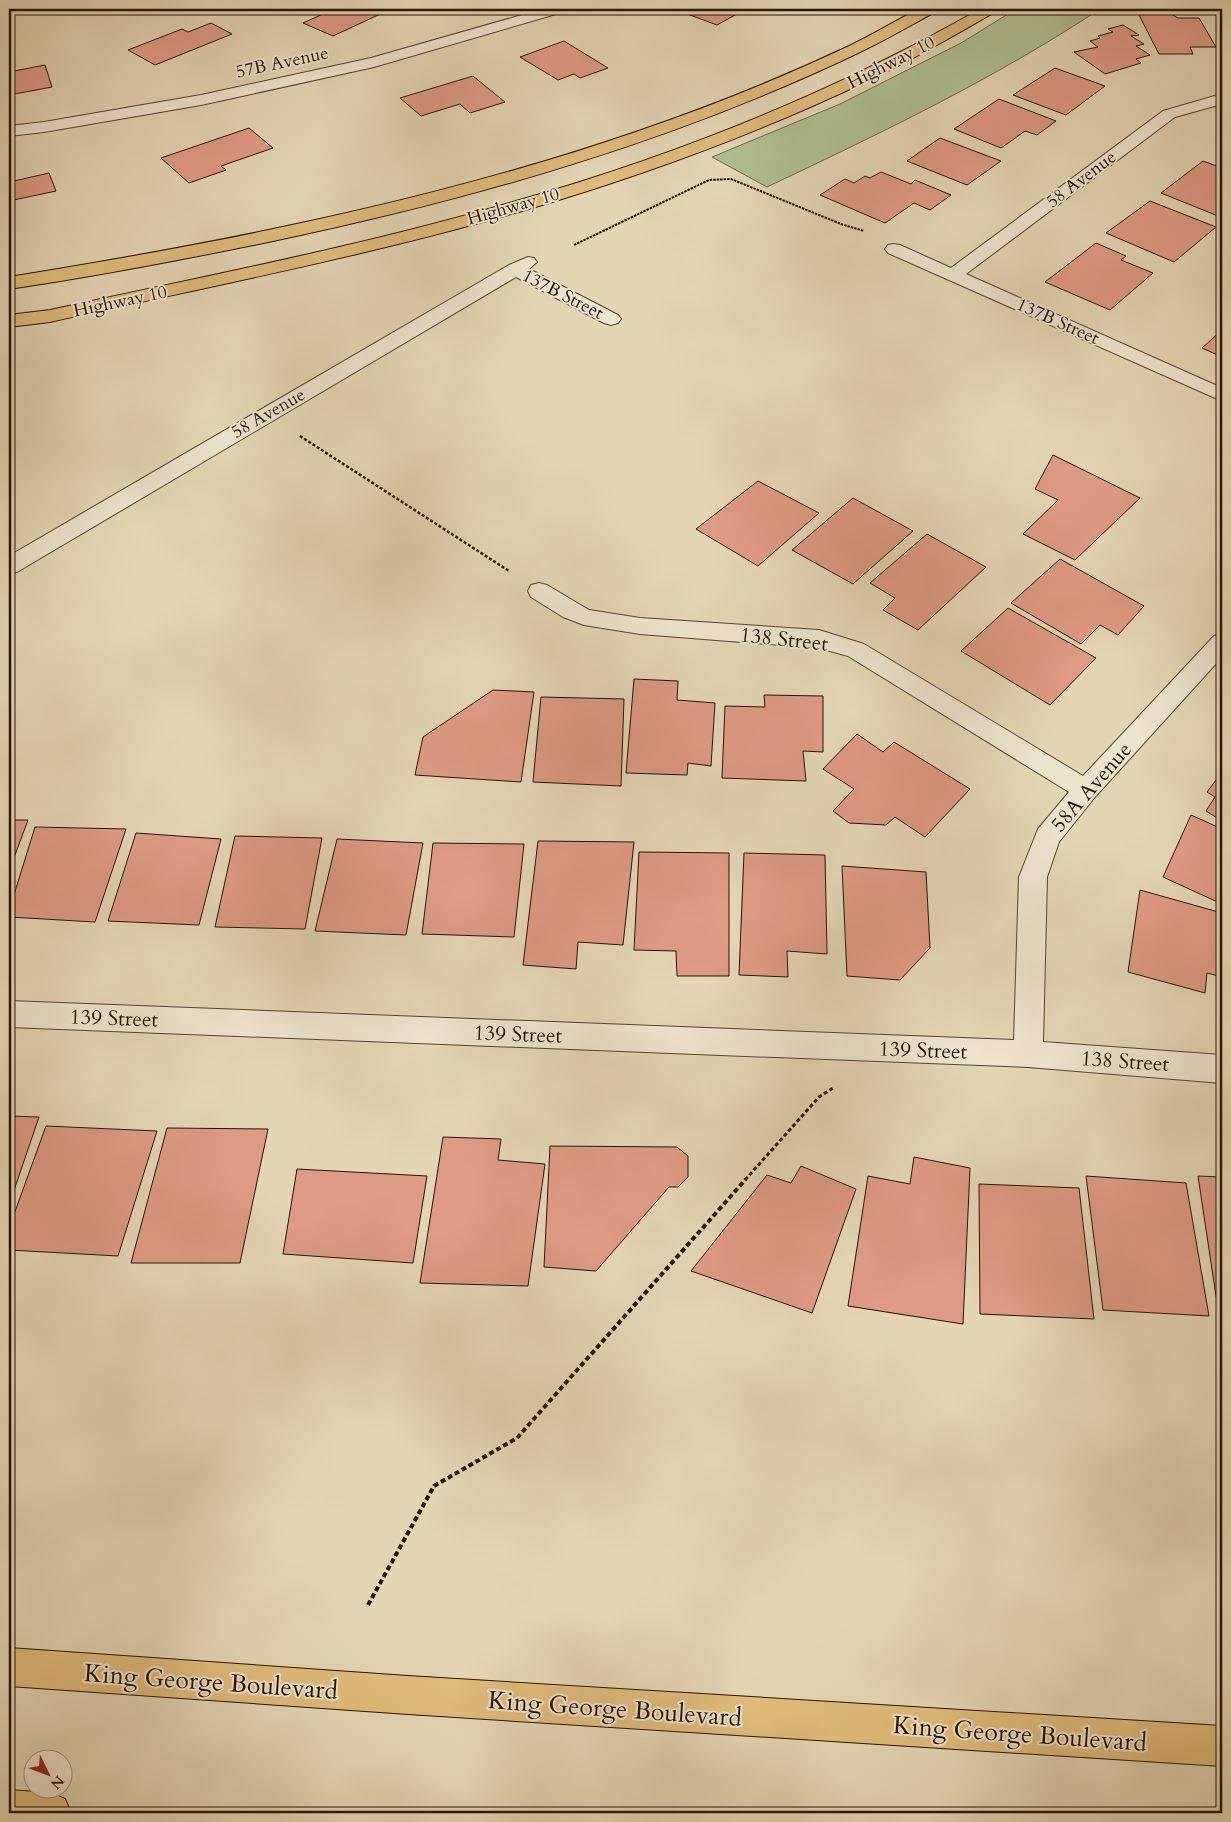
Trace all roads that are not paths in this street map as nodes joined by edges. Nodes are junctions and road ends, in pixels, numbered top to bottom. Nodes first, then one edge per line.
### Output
1 (558, 9) edge
2 (930, 9) edge
3 (990, 9) edge
4 (1218, 100) dead end
5 (9, 131) edge
6 (894, 249) dead end
7 (522, 266) joint
8 (954, 274) junction
9 (9, 283) edge
10 (612, 319) dead end
11 (9, 321) edge
12 (1222, 395) edge
13 (9, 566) edge
14 (540, 591) dead end
15 (1222, 642) edge
16 (1086, 790) junction
17 (9, 1014) edge
18 (1028, 1054) junction
19 (1222, 1068) edge
20 (9, 1667) edge
21 (1222, 1746) edge
22 (9, 1810) edge
23 (51, 1813) edge

1 - 5 street, 57B Avenue
2 - 9 main road, Highway 10
3 - 11 main road, Highway 10
4 - 8 street, 58 Avenue
6 - 8 street, 137B Street
7 - 10 street, 137B Street
7 - 13 street, 58 Avenue
8 - 12 street, 137B Street
14 - 16 street, 138 Street
15 - 16 street, 58A Avenue
16 - 18 street, 58A Avenue
17 - 18 street, 139 Street
18 - 19 street, 138 Street
20 - 21 main road, King George Boulevard
22 - 23 main road

